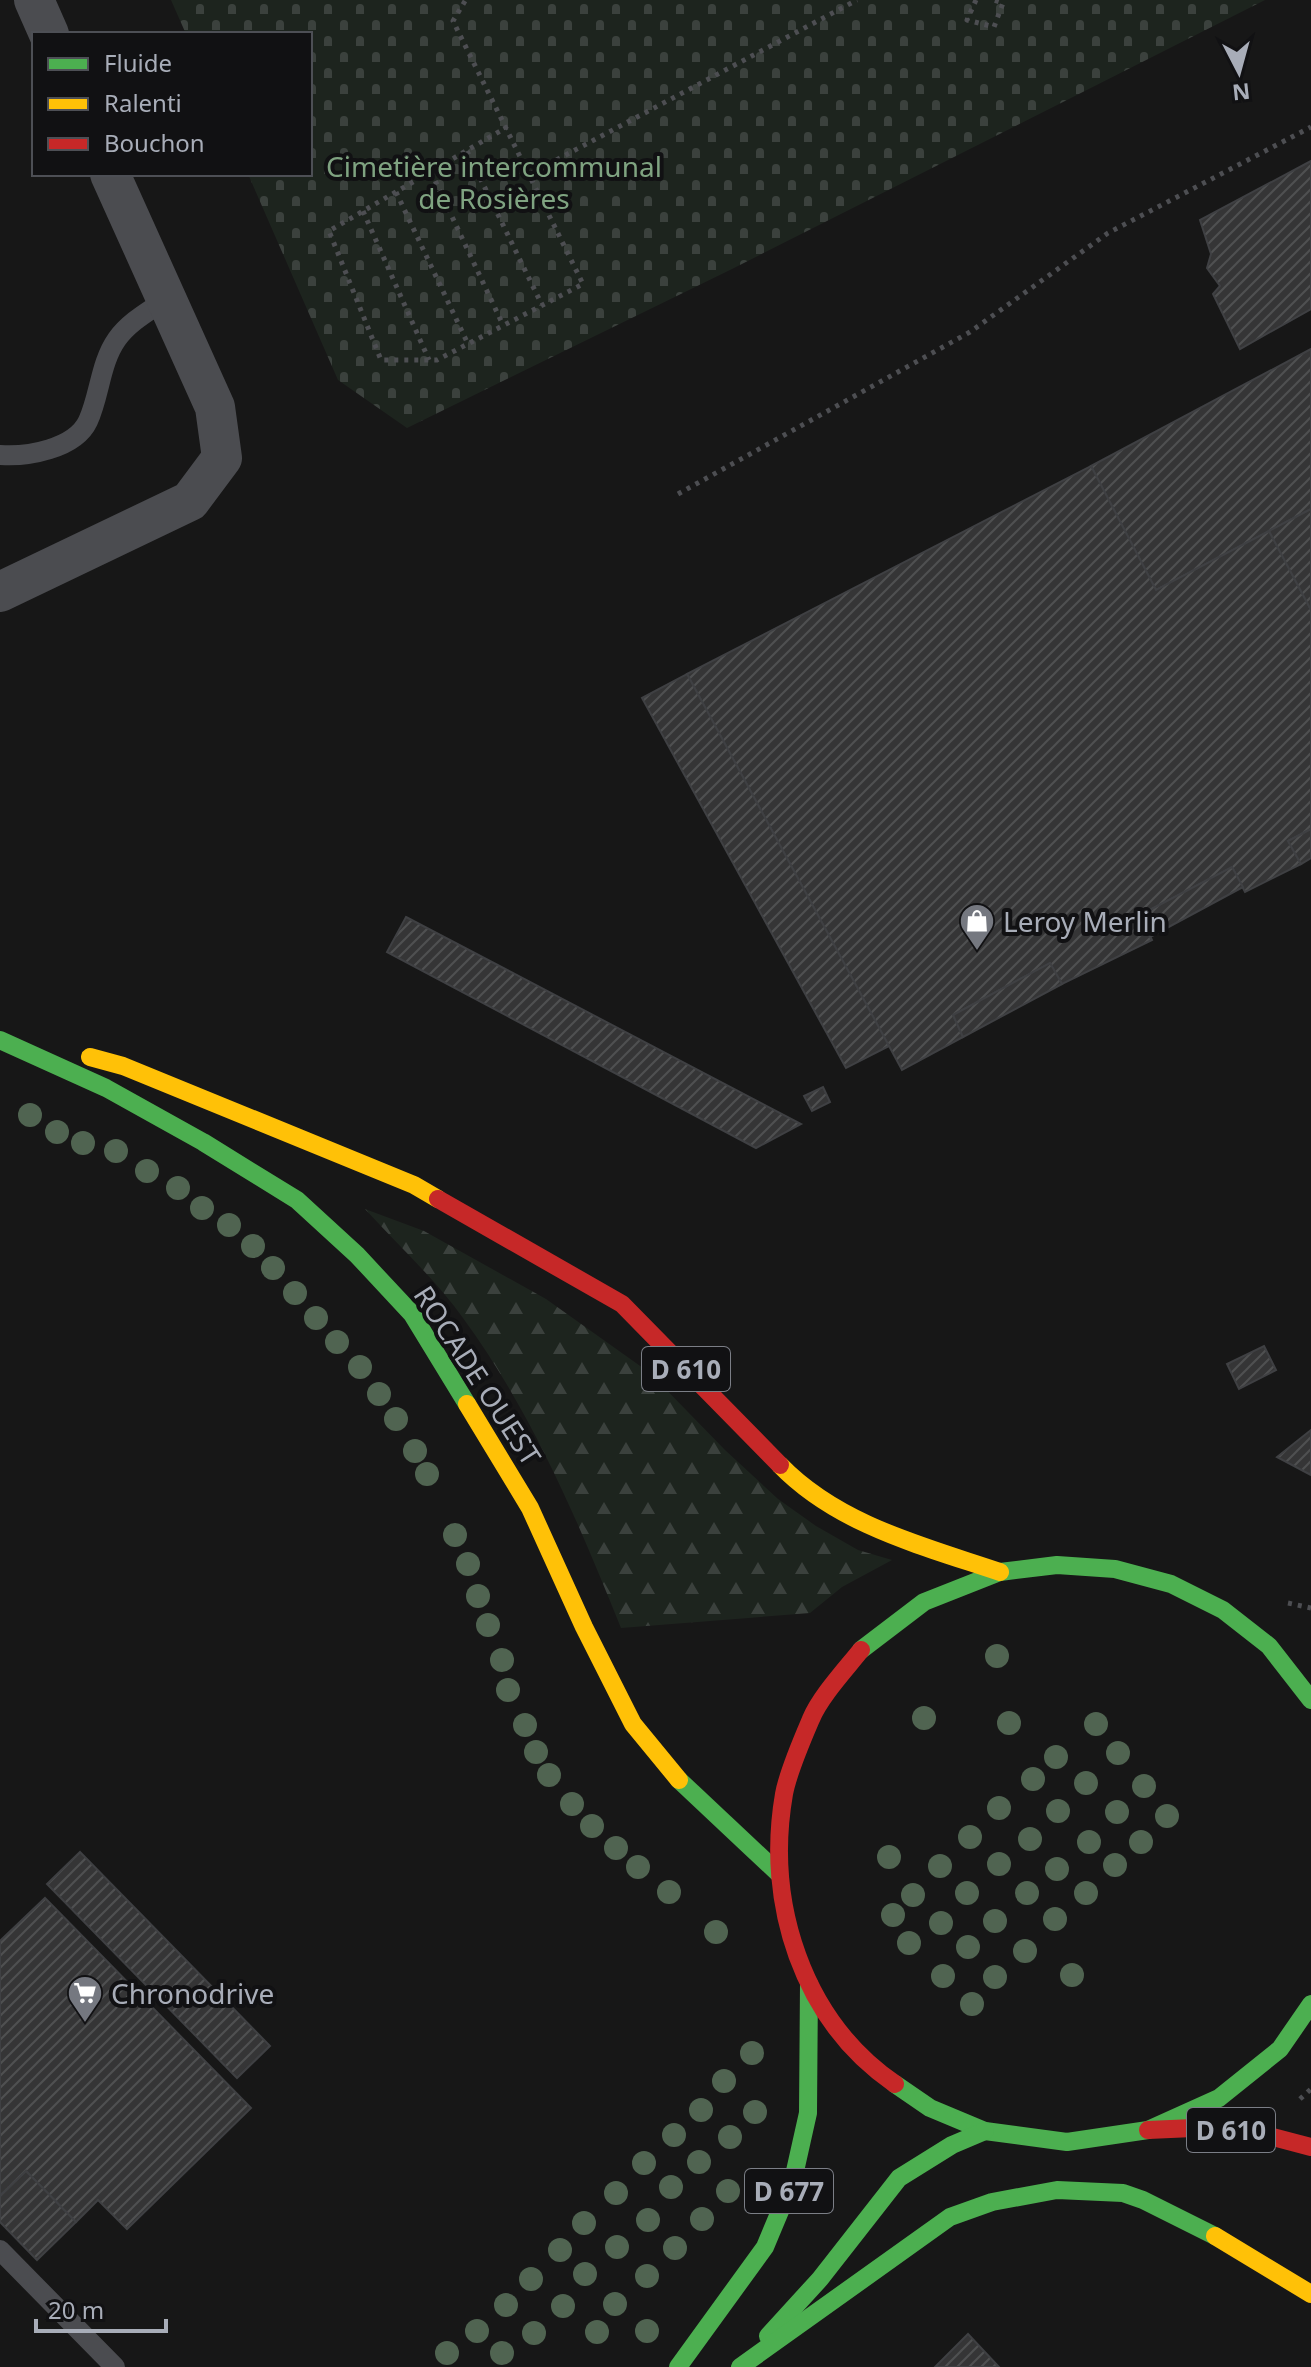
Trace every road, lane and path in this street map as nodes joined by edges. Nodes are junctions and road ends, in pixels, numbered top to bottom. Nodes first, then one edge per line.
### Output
1 (34, 0) edge
2 (857, 0) edge
3 (976, 0) edge
4 (994, 0) edge
5 (465, 1) edge
6 (48, 32) edge
7 (507, 127) junction
8 (1311, 127) edge
9 (467, 151) junction
10 (431, 172) junction
11 (530, 174) junction
12 (111, 176) edge
13 (396, 192) junction
14 (363, 211) junction
15 (165, 300) junction
16 (542, 305) junction
17 (503, 325) junction
18 (468, 344) junction
19 (429, 360) junction
20 (0, 455) edge
21 (678, 494) dead end
22 (0, 592) edge
23 (0, 1033) edge
24 (0, 1040) edge
25 (1000, 1572) junction
26 (1295, 1644) dead end
27 (1269, 1646) junction
28 (1311, 1700) edge
29 (778, 1873) junction
30 (809, 1984) junction
31 (1311, 2004) edge
32 (1148, 2130) junction
33 (985, 2131) junction
34 (1311, 2147) edge
35 (0, 2250) edge
36 (1311, 2294) edge
37 (115, 2367) edge
38 (678, 2367) edge
39 (740, 2367) edge

1 - 6 street
2 - 11 path
3 - 4 path
5 - 7 path
7 - 9 path
7 - 11 path
8 - 21 path
9 - 10 path
9 - 16 path
10 - 13 path
10 - 17 path
11 - 16 path
12 - 15 street
13 - 14 path
13 - 18 path
14 - 19 path
14 - 19 path
15 - 20 lane
15 - 22 street
16 - 17 path
17 - 18 path
18 - 19 path
23 - 25 main road, D 610
24 - 29 main road, ROCADE OUEST
25 - 27 main road
25 - 29 main road
26 - 27 main road
27 - 28 main road
29 - 30 main road
30 - 33 main road
30 - 38 main road, D 677
31 - 32 main road
32 - 33 main road
32 - 34 main road, D 610
33 - 39 main road, D 677
35 - 37 lane
36 - 39 main road

